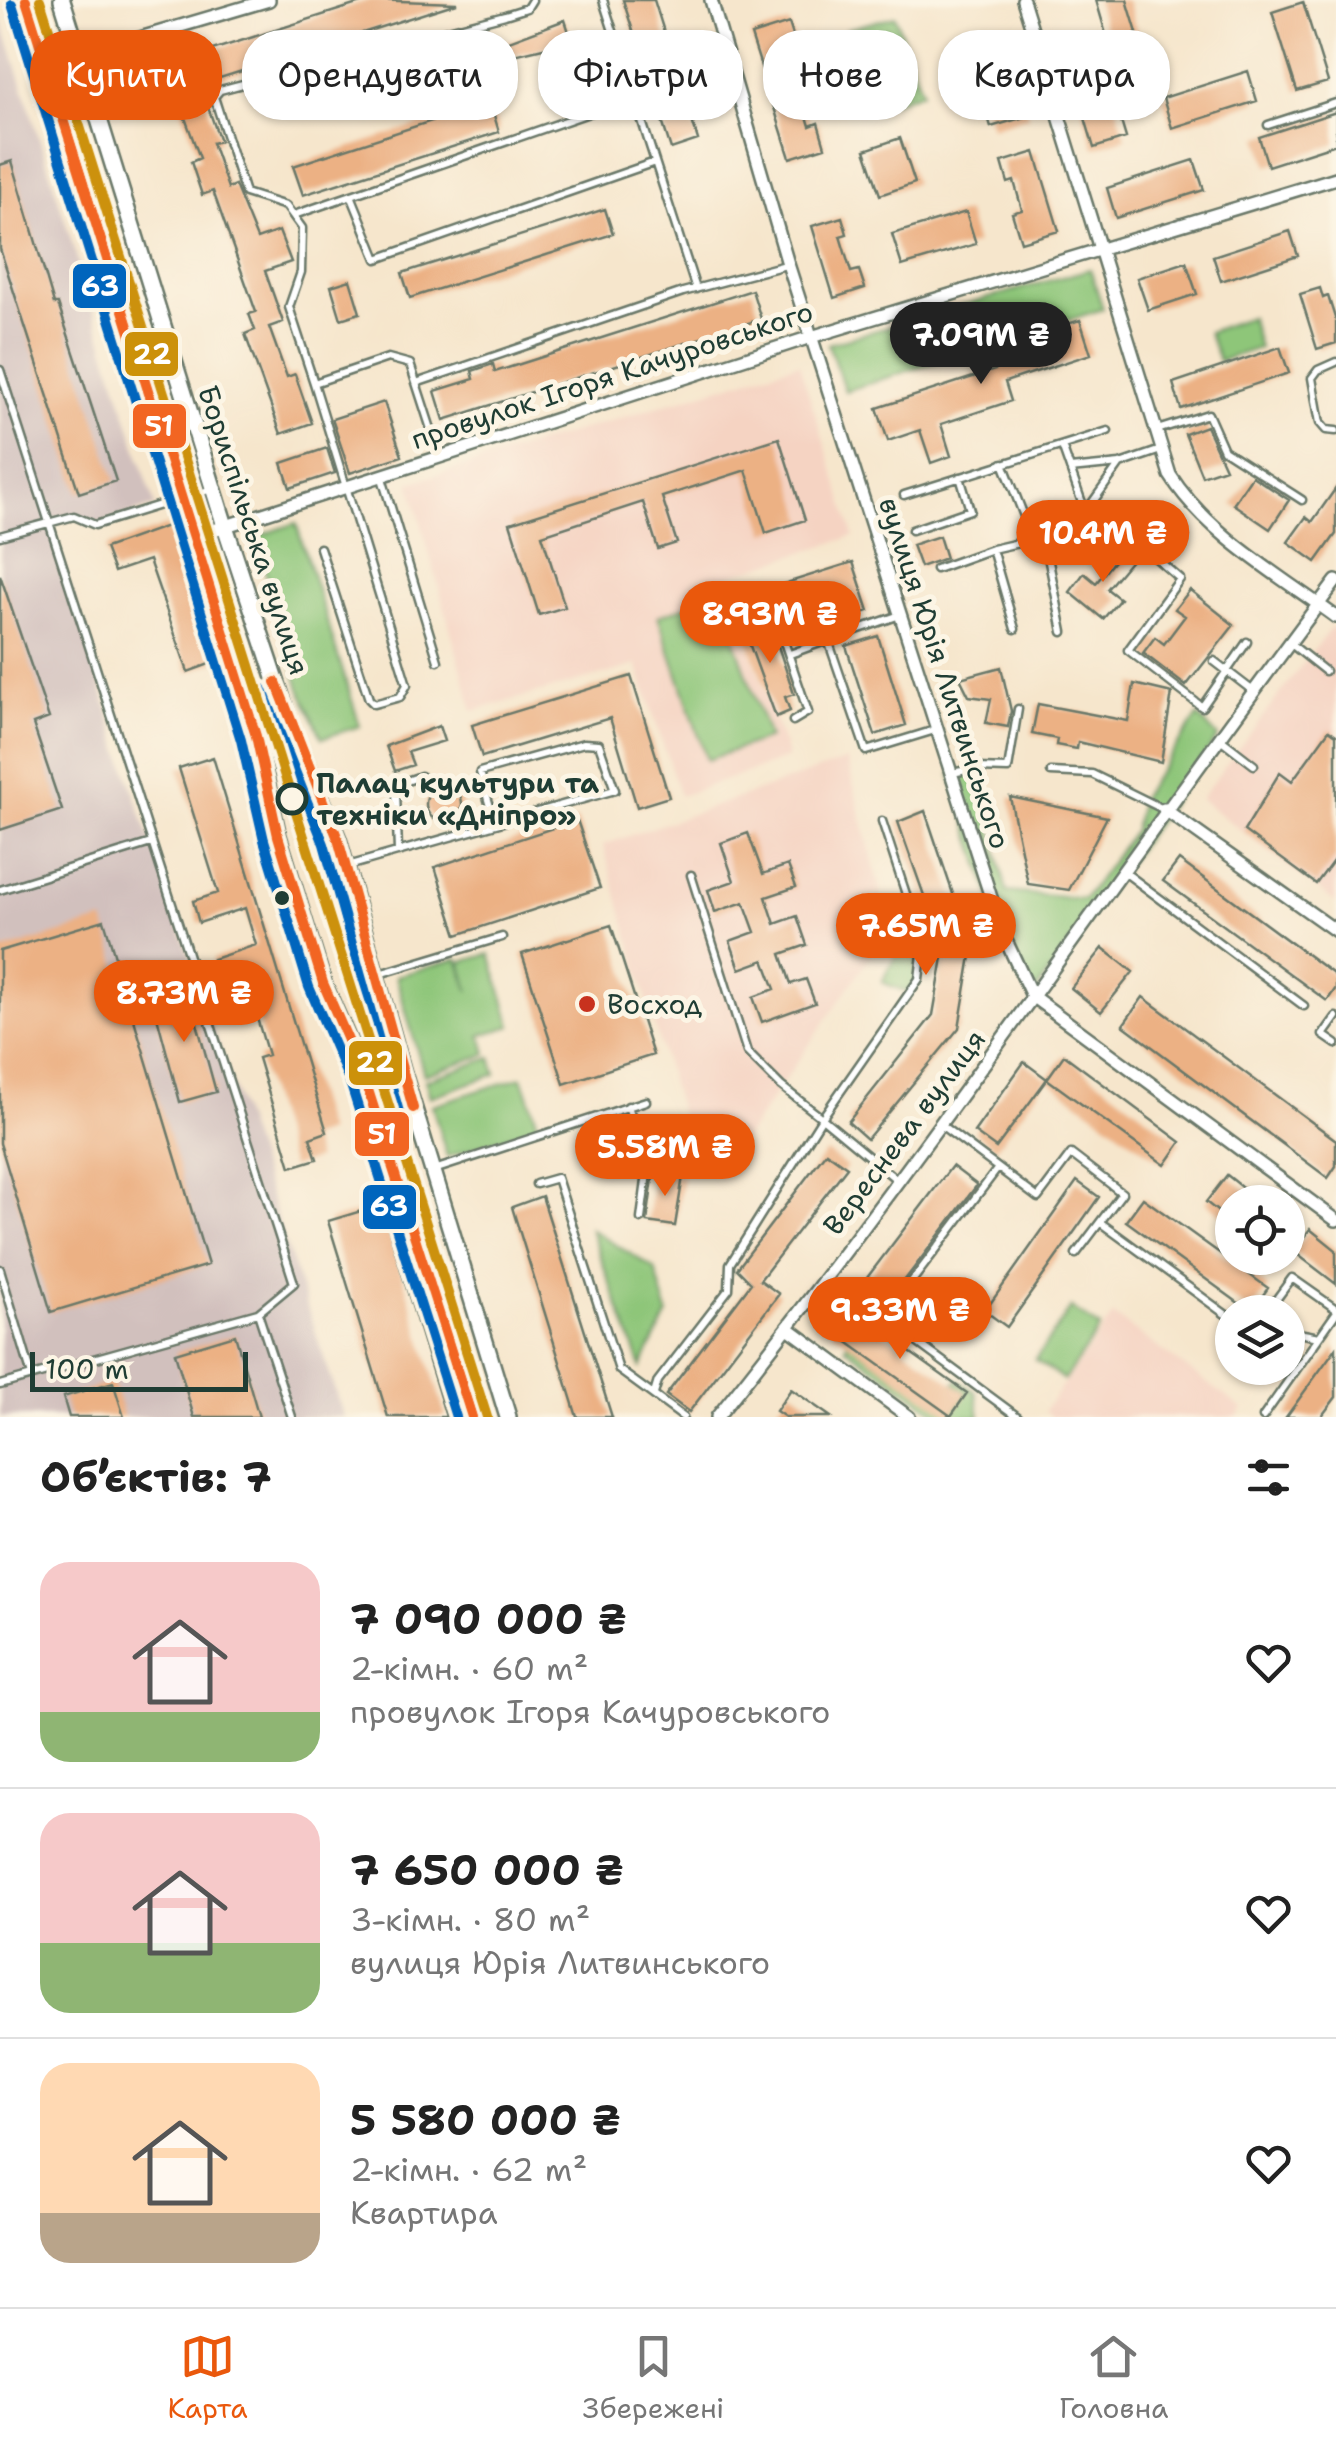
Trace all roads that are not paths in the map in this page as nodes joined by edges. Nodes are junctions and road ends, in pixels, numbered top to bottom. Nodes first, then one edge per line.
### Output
1 (26, 0) edge
2 (62, 0) edge
3 (269, 0) edge
4 (532, 0) edge
5 (603, 0) edge
6 (710, 0) edge
7 (1023, 0) edge
8 (35, 30) edge
9 (72, 30) edge
10 (168, 30) edge
11 (612, 30) edge
12 (1336, 102) edge
13 (62, 120) edge
14 (100, 120) edge
15 (569, 120) edge
16 (640, 120) edge
17 (1268, 125) dead end
18 (655, 162) junction
19 (1336, 178) edge
20 (351, 196) junction
21 (294, 214) junction
22 (1100, 252) junction
23 (788, 264) junction
24 (696, 289) junction
25 (811, 337) junction
26 (1336, 362) edge
27 (0, 370) edge
28 (419, 382) junction
29 (314, 383) junction
30 (1108, 430) dead end
31 (1336, 430) edge
32 (1156, 431) junction
33 (1062, 446) junction
34 (1162, 450) junction
35 (440, 457) junction
36 (1002, 462) junction
37 (1120, 464) junction
38 (1070, 469) junction
39 (381, 476) junction
40 (960, 476) junction
41 (348, 487) junction
42 (213, 488) junction
43 (904, 495) dead end
44 (179, 498) junction
45 (1302, 500) dead end
46 (1086, 514) junction
47 (50, 520) junction
48 (225, 526) junction
49 (912, 530) dead end
50 (0, 536) edge
51 (192, 537) junction
52 (1044, 537) junction
53 (1033, 539) junction
54 (320, 548) dead end
55 (992, 549) junction
56 (1150, 553) dead end
57 (936, 569) dead end
58 (1336, 581) edge
59 (1318, 604) junction
60 (744, 610) dead end
61 (900, 615) junction
62 (1336, 617) edge
63 (1016, 630) dead end
64 (1063, 632) dead end
65 (828, 640) junction
66 (1246, 642) dead end
67 (1291, 644) junction
68 (790, 654) junction
69 (438, 661) dead end
70 (1214, 662) dead end
71 (1326, 671) dead end
72 (1227, 672) junction
73 (1254, 692) junction
74 (1018, 710) dead end
75 (792, 721) dead end
76 (936, 729) junction
77 (1218, 737) junction
78 (1254, 765) dead end
79 (1051, 772) dead end
80 (951, 774) junction
81 (421, 776) dead end
82 (1164, 809) junction
83 (882, 820) dead end
84 (495, 824) junction
85 (151, 844) junction
86 (398, 852) junction
87 (346, 866) junction
88 (1122, 870) junction
89 (691, 875) dead end
90 (0, 890) edge
91 (1334, 925) edge
92 (502, 937) dead end
93 (375, 975) junction
94 (1032, 996) junction
95 (1304, 1006) dead end
96 (1336, 1017) edge
97 (1336, 1044) edge
98 (646, 1100) dead end
99 (628, 1106) junction
100 (822, 1118) junction
101 (940, 1124) junction
102 (998, 1168) junction
103 (432, 1170) junction
104 (898, 1181) junction
105 (536, 1184) dead end
106 (641, 1219) dead end
107 (1336, 1220) edge
108 (1100, 1222) junction
109 (1076, 1254) dead end
110 (0, 1270) edge
111 (1280, 1295) edge
112 (1215, 1307) edge
113 (1336, 1311) edge
114 (258, 1312) junction
115 (788, 1328) junction
116 (1305, 1334) edge
117 (1319, 1337) junction
118 (32, 1376) junction
119 (0, 1385) edge
120 (654, 1394) junction
121 (292, 1417) edge
122 (472, 1417) edge
123 (508, 1417) edge
124 (683, 1417) edge
125 (717, 1417) edge
126 (909, 1417) edge
127 (1018, 1417) edge
128 (1263, 1417) edge

1 - 8 main road
2 - 9 main road, Бориспільська вулиця
3 - 10 street
4 - 21 lane
5 - 11 lane
6 - 23 street, вулиця Юрія Литвинського
7 - 22 street
12 - 17 lane
13 - 44 main road
14 - 42 main road, Бориспільська вулиця
15 - 20 lane
16 - 18 lane
18 - 20 lane
18 - 24 lane
19 - 22 street, провулок Ігоря Качуровського
20 - 21 lane
21 - 29 lane
22 - 25 street, провулок Ігоря Качуровського
22 - 32 street
23 - 24 lane
23 - 25 street, вулиця Юрія Литвинського
24 - 28 lane
25 - 35 street, провулок Ігоря Качуровського
25 - 61 street, вулиця Юрія Литвинського
26 - 31 lane
27 - 47 lane
28 - 29 lane
28 - 35 lane
29 - 41 lane
30 - 33 lane
32 - 34 street
32 - 45 lane
33 - 36 lane
33 - 38 lane
34 - 37 lane
34 - 59 street
35 - 39 street, провулок Ігоря Качуровського
36 - 40 lane
36 - 53 lane
37 - 38 lane
37 - 46 lane
38 - 46 lane
39 - 41 street, провулок Ігоря Качуровського
39 - 69 lane
40 - 43 lane
40 - 49 lane
41 - 48 street, провулок Ігоря Качуровського
41 - 54 lane
42 - 44 lane
42 - 48 main road, Бориспільська вулиця
44 - 47 lane
44 - 51 main road
46 - 52 lane
47 - 50 lane
47 - 85 lane
48 - 51 street, провулок Ігоря Качуровського
48 - 87 main road, Бориспільська вулиця
51 - 122 main road
52 - 53 lane
52 - 64 lane
53 - 55 lane
55 - 57 lane
55 - 63 lane
56 - 72 lane
58 - 59 street, Вереснева вулиця
59 - 62 street
59 - 67 street, Вереснева вулиця
60 - 68 lane
61 - 65 lane
61 - 76 street, вулиця Юрія Литвинського
65 - 68 lane
65 - 76 lane
66 - 72 lane
67 - 71 lane
67 - 73 street, Вереснева вулиця
68 - 75 lane
70 - 72 lane
72 - 73 lane
73 - 77 street, Вереснева вулиця
74 - 80 lane
76 - 80 street, вулиця Юрія Литвинського
77 - 78 lane
77 - 82 street, Вереснева вулиця
79 - 82 lane
80 - 94 street, вулиця Юрія Литвинського
81 - 86 lane
82 - 88 street, Вереснева вулиця
82 - 91 street
83 - 100 lane
84 - 84 lane
84 - 86 lane
85 - 90 lane
85 - 114 lane
86 - 87 lane
87 - 93 main road, Бориспільська вулиця
88 - 94 street, Вереснева вулиця
88 - 95 lane
89 - 100 lane
92 - 93 lane
93 - 103 main road, Бориспільська вулиця
94 - 101 street, Вереснева вулиця
94 - 107 street, вулиця Юрія Литвинського
96 - 97 lane
98 - 99 lane
99 - 103 lane
99 - 106 lane
100 - 104 lane
100 - 120 lane
101 - 102 lane
101 - 104 street, Вереснева вулиця
102 - 108 lane
102 - 127 lane
103 - 123 main road, Бориспільська вулиця
104 - 115 street, Вереснева вулиця
105 - 120 lane
108 - 109 lane
108 - 112 lane
110 - 118 lane
111 - 113 lane
113 - 117 lane
114 - 118 lane
114 - 121 lane
115 - 125 street, Вереснева вулиця
115 - 126 street
116 - 117 lane
117 - 128 lane
118 - 119 lane
120 - 124 lane

